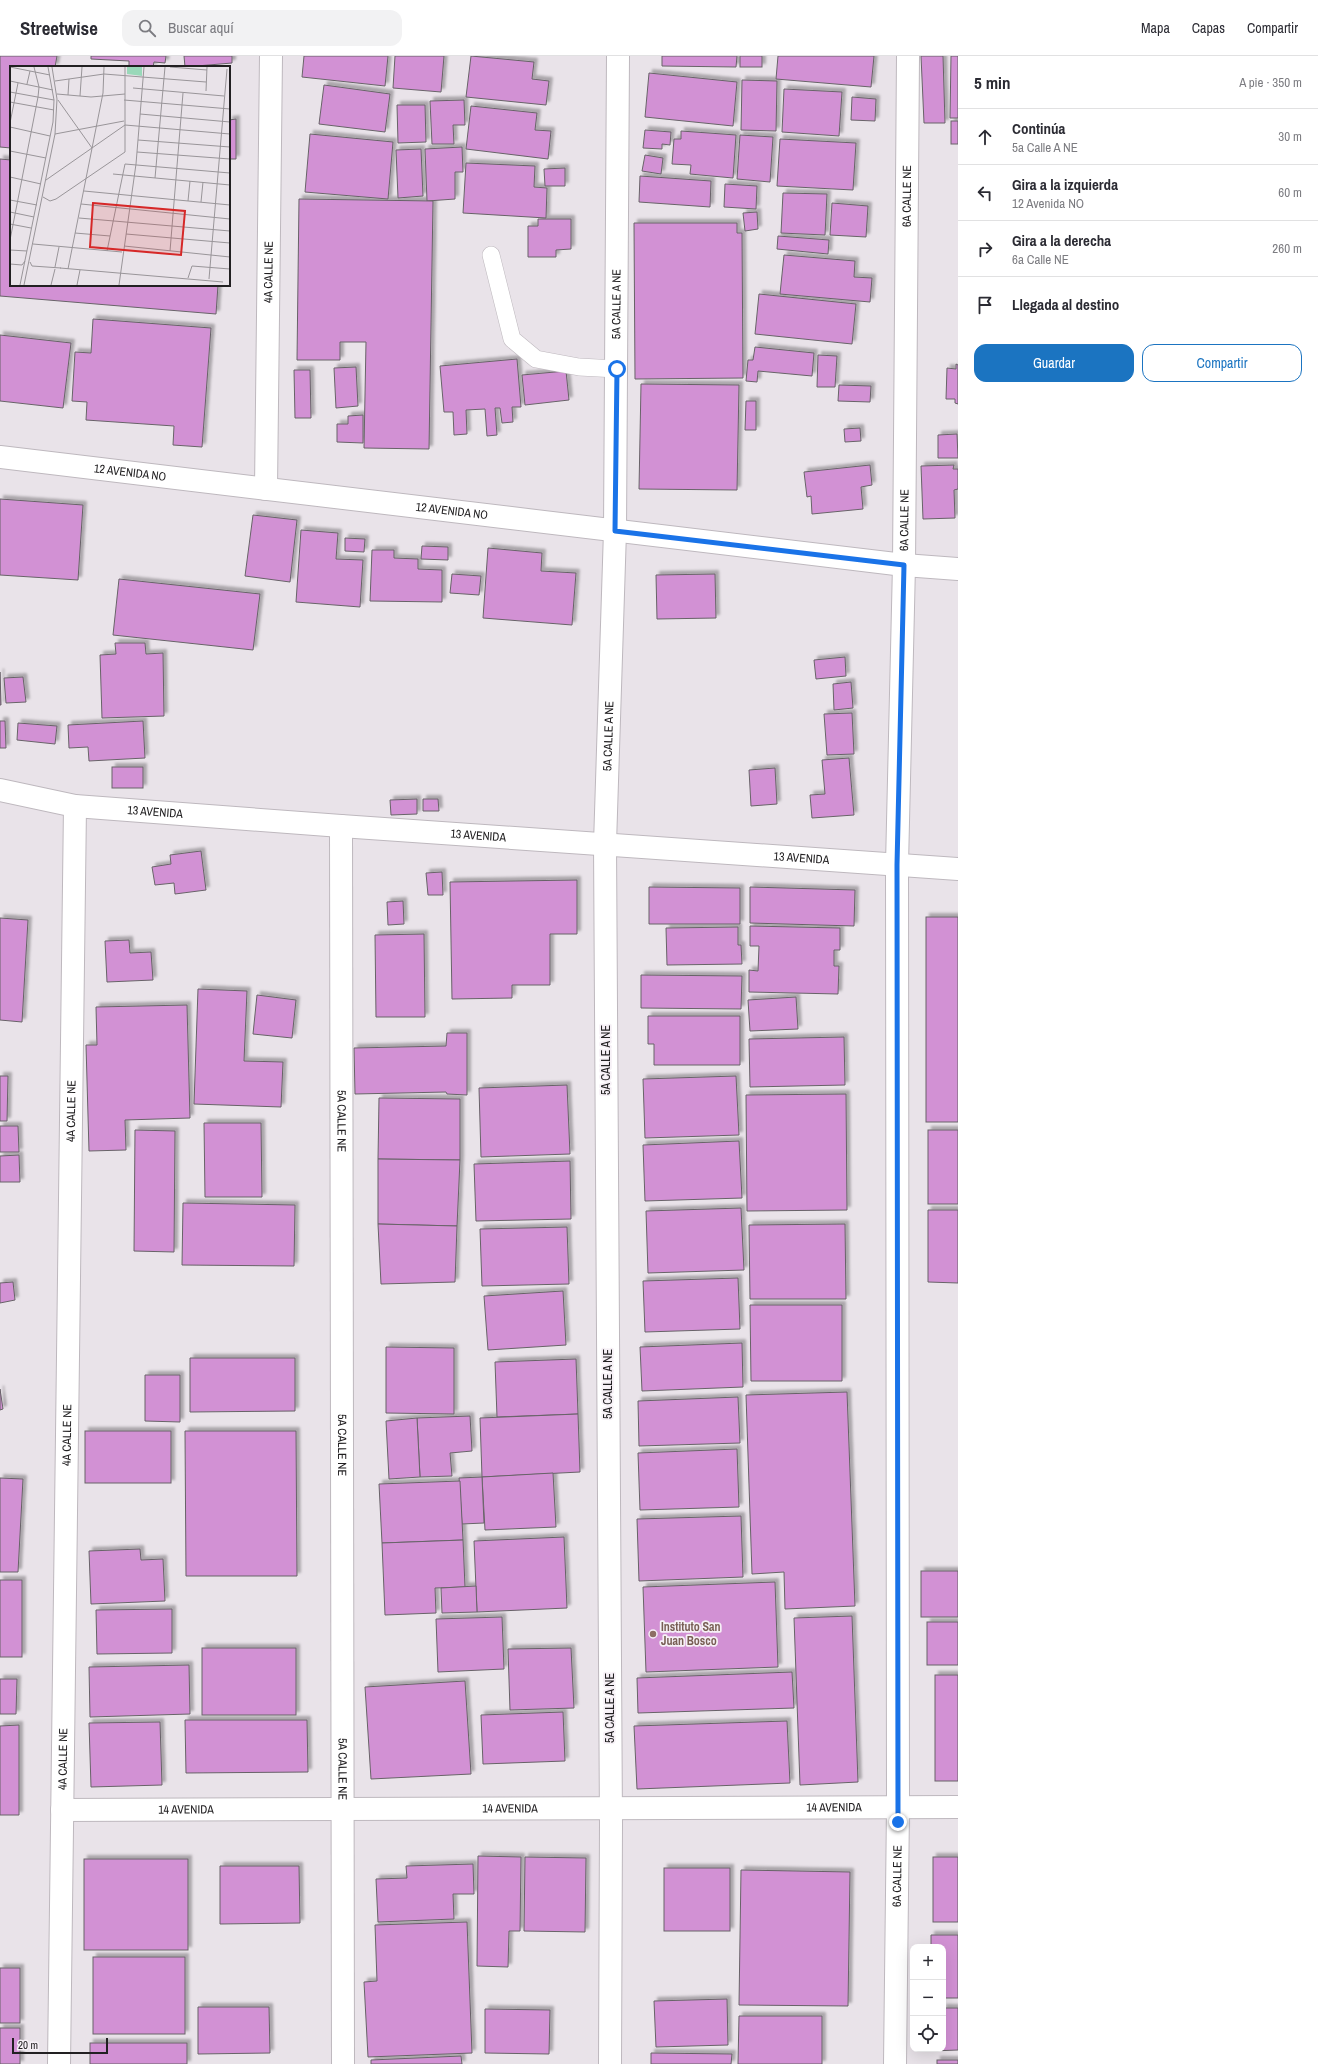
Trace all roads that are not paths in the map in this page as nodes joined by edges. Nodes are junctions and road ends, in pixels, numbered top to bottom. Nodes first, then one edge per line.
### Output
1 (271, 56) edge
2 (618, 56) edge
3 (908, 56) edge
4 (491, 255) dead end
5 (617, 369) junction
6 (0, 457) edge
7 (266, 489) junction
8 (615, 531) junction
9 (904, 565) junction
10 (958, 569) edge
11 (0, 790) edge
12 (75, 806) junction
13 (341, 826) junction
14 (605, 844) junction
15 (897, 865) junction
16 (958, 869) edge
17 (958, 1807) edge
18 (898, 1808) junction
19 (611, 1809) junction
20 (62, 1810) junction
21 (343, 1810) junction
22 (60, 2064) edge
23 (343, 2064) edge
24 (610, 2064) edge
25 (895, 2064) edge

1 - 7 street, 4A CALLE NE
2 - 5 street, 5A CALLE A NE
3 - 9 street, 6A CALLE NE
4 - 5 lane
5 - 8 street, 5A CALLE A NE
6 - 7 street, 12 AVENIDA NO
7 - 8 street, 12 AVENIDA NO
8 - 9 street, 12 AVENIDA NO
8 - 14 street, 5A CALLE A NE
9 - 10 street, 12 AVENIDA NO
9 - 15 street, 6A CALLE NE
11 - 12 street, 13 AVENIDA
12 - 13 street, 13 AVENIDA
12 - 20 street, 4A CALLE NE
13 - 14 street, 13 AVENIDA
13 - 21 street, 5A CALLE NE
14 - 15 street, 13 AVENIDA
14 - 19 street, 5A CALLE A NE
15 - 16 street, 13 AVENIDA
15 - 18 street, 6A CALLE NE
17 - 18 street, 14 AVENIDA
18 - 19 street, 14 AVENIDA
18 - 25 street, 6A CALLE NE
19 - 21 street, 14 AVENIDA
19 - 24 street, 5A CALLE A NE
20 - 21 street, 14 AVENIDA
20 - 22 street, 4A CALLE NE
21 - 23 street, 5A CALLE NE

